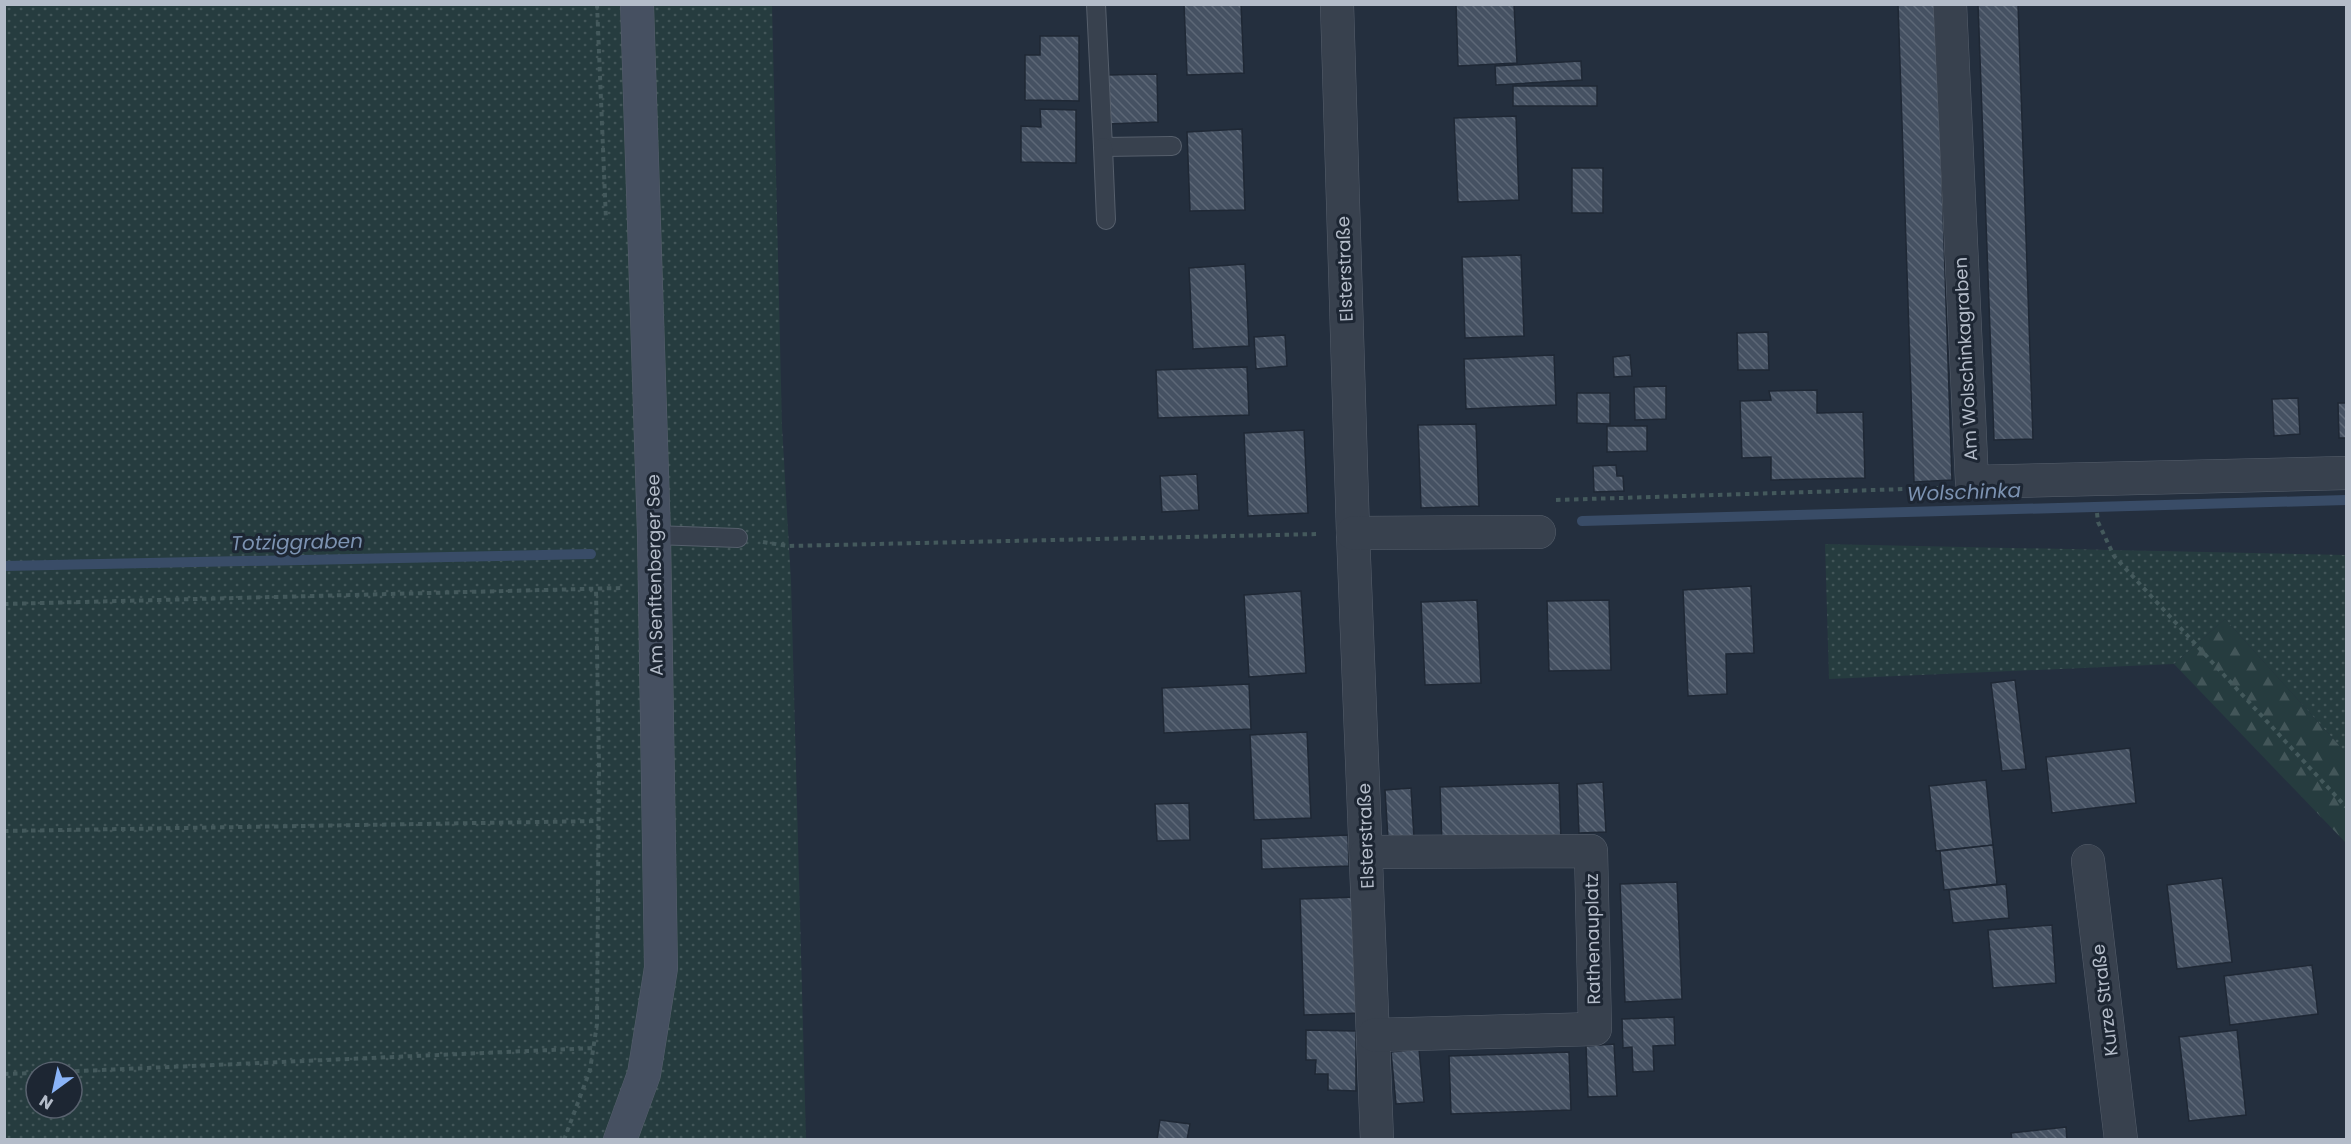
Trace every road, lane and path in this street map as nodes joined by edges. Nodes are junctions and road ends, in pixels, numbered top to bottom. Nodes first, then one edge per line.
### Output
1 (597, 4) edge
2 (637, 4) edge
3 (1096, 4) edge
4 (1337, 4) edge
5 (1950, 4) edge
6 (1172, 146) dead end
7 (1103, 147) junction
8 (1106, 220) dead end
9 (606, 229) dead end
10 (2346, 473) edge
11 (1972, 482) junction
12 (2098, 522) dead end
13 (1539, 532) joint
14 (1353, 533) junction
15 (654, 535) junction
16 (738, 538) joint
17 (621, 578) dead end
18 (621, 588) junction
19 (596, 589) junction
20 (621, 600) dead end
21 (4, 604) edge
22 (2346, 807) edge
23 (598, 822) junction
24 (4, 831) edge
25 (1367, 852) junction
26 (2088, 861) dead end
27 (1374, 1035) junction
28 (595, 1048) junction
29 (84, 1071) edge
30 (24, 1073) edge
31 (4, 1074) edge
32 (564, 1140) edge
33 (620, 1140) edge
34 (1377, 1140) edge
35 (2121, 1140) edge

1 - 9 path
2 - 15 street, Am Senftenberger See
3 - 7 lane
4 - 14 street, Elsterstraße
5 - 11 street, Am Wolschinkagraben
6 - 7 lane
7 - 8 lane
10 - 11 street, Am Wolschinkagraben
11 - 13 path
12 - 22 path
13 - 14 street
14 - 16 path
14 - 25 street, Elsterstraße
15 - 16 lane
15 - 33 street, Am Senftenberger See
17 - 18 path
18 - 19 path
18 - 20 path
19 - 21 path
19 - 23 path
23 - 24 path
23 - 28 path
25 - 27 street, Elsterstraße
25 - 27 street, Rathenauplatz
26 - 35 street, Kurze Straße
27 - 34 street, Elsterstraße
28 - 29 path
28 - 32 path
30 - 31 path

